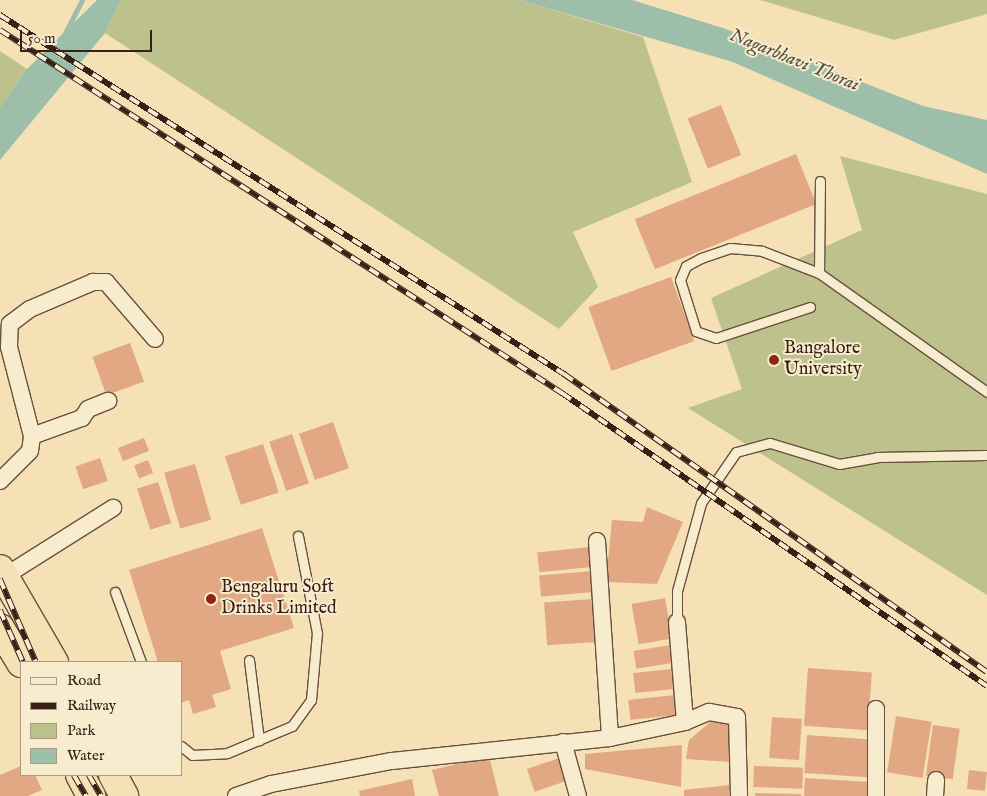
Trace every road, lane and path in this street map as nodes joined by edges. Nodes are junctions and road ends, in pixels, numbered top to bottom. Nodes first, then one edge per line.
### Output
1 (820, 181) dead end
2 (819, 273) junction
3 (810, 307) dead end
4 (155, 339) dead end
5 (987, 392) edge
6 (108, 401) dead end
7 (32, 436) junction
8 (987, 456) edge
9 (0, 481) edge
10 (114, 508) dead end
11 (298, 536) dead end
12 (597, 541) dead end
13 (2, 573) edge
14 (115, 592) dead end
15 (677, 622) joint
16 (0, 628) edge
17 (249, 660) dead end
18 (20, 661) edge
19 (53, 661) edge
20 (141, 661) edge
21 (876, 709) dead end
22 (685, 722) junction
23 (610, 738) junction
24 (258, 740) junction
25 (563, 742) junction
26 (182, 747) edge
27 (81, 776) edge
28 (114, 776) edge
29 (91, 796) edge
30 (124, 796) edge
31 (236, 796) edge
32 (578, 796) edge
33 (739, 796) edge
34 (876, 796) edge

1 - 2 lane
2 - 3 lane
2 - 5 lane
4 - 7 street
6 - 7 street
7 - 9 street
8 - 15 lane
10 - 13 street
11 - 24 lane
12 - 23 street
13 - 19 highway
14 - 20 lane
15 - 22 street
16 - 18 highway
17 - 24 lane
21 - 34 street
22 - 23 street
22 - 33 street
23 - 25 street
24 - 26 lane
25 - 31 street
25 - 32 street
27 - 29 highway
28 - 30 highway

